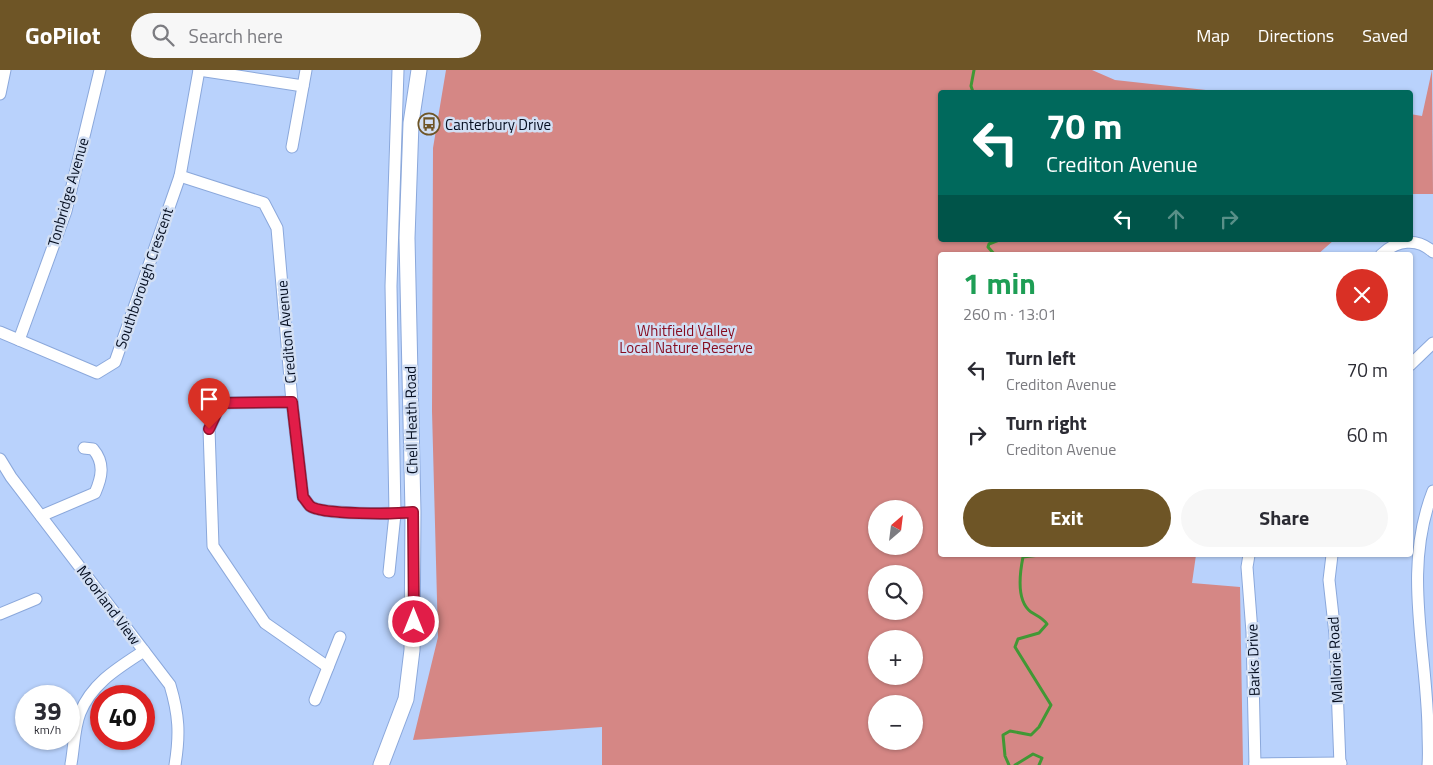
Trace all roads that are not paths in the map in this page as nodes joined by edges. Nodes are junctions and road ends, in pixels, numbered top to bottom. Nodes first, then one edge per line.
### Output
1 (6, 70) edge
2 (100, 70) edge
3 (199, 70) edge
4 (306, 70) edge
5 (398, 70) edge
6 (419, 70) edge
7 (303, 86) junction
8 (0, 94) edge
9 (292, 147) dead end
10 (180, 176) junction
11 (1403, 242) edge
12 (1413, 242) edge
13 (1385, 252) edge
14 (1433, 252) edge
15 (0, 332) edge
16 (19, 340) junction
17 (1433, 343) edge
18 (1413, 362) edge
19 (292, 402) junction
20 (84, 448) dead end
21 (0, 459) edge
22 (1433, 491) edge
23 (413, 512) junction
24 (396, 514) junction
25 (41, 516) junction
26 (1249, 557) edge
27 (1332, 557) edge
28 (389, 572) dead end
29 (36, 599) dead end
30 (0, 614) edge
31 (340, 637) dead end
32 (144, 651) junction
33 (328, 667) junction
34 (315, 700) dead end
35 (1430, 762) edge
36 (71, 764) dead end
37 (1255, 764) edge
38 (1340, 764) edge
39 (175, 765) edge
40 (381, 765) edge

1 - 8 street
2 - 16 street, Tonbridge Avenue
3 - 7 street
3 - 10 street, Southborough Crescent
4 - 7 street
5 - 24 street, Chell Heath Road
6 - 23 street, Chell Heath Road
7 - 9 street
10 - 16 street, Southborough Crescent
10 - 19 street, Crediton Avenue
11 - 13 street
12 - 14 street
15 - 16 street, Southborough Crescent
17 - 18 street
19 - 24 street, Crediton Avenue
19 - 33 street
20 - 25 street
21 - 25 street, Moorland View
22 - 35 street
23 - 24 street, Crediton Avenue
23 - 40 street, Chell Heath Road
24 - 28 street, Chell Heath Road
25 - 32 street, Moorland View
26 - 37 street, Barks Drive
27 - 38 street, Mallorie Road
29 - 30 street
31 - 33 street
32 - 36 street
32 - 39 street, Moorland View
33 - 34 street
37 - 38 street

